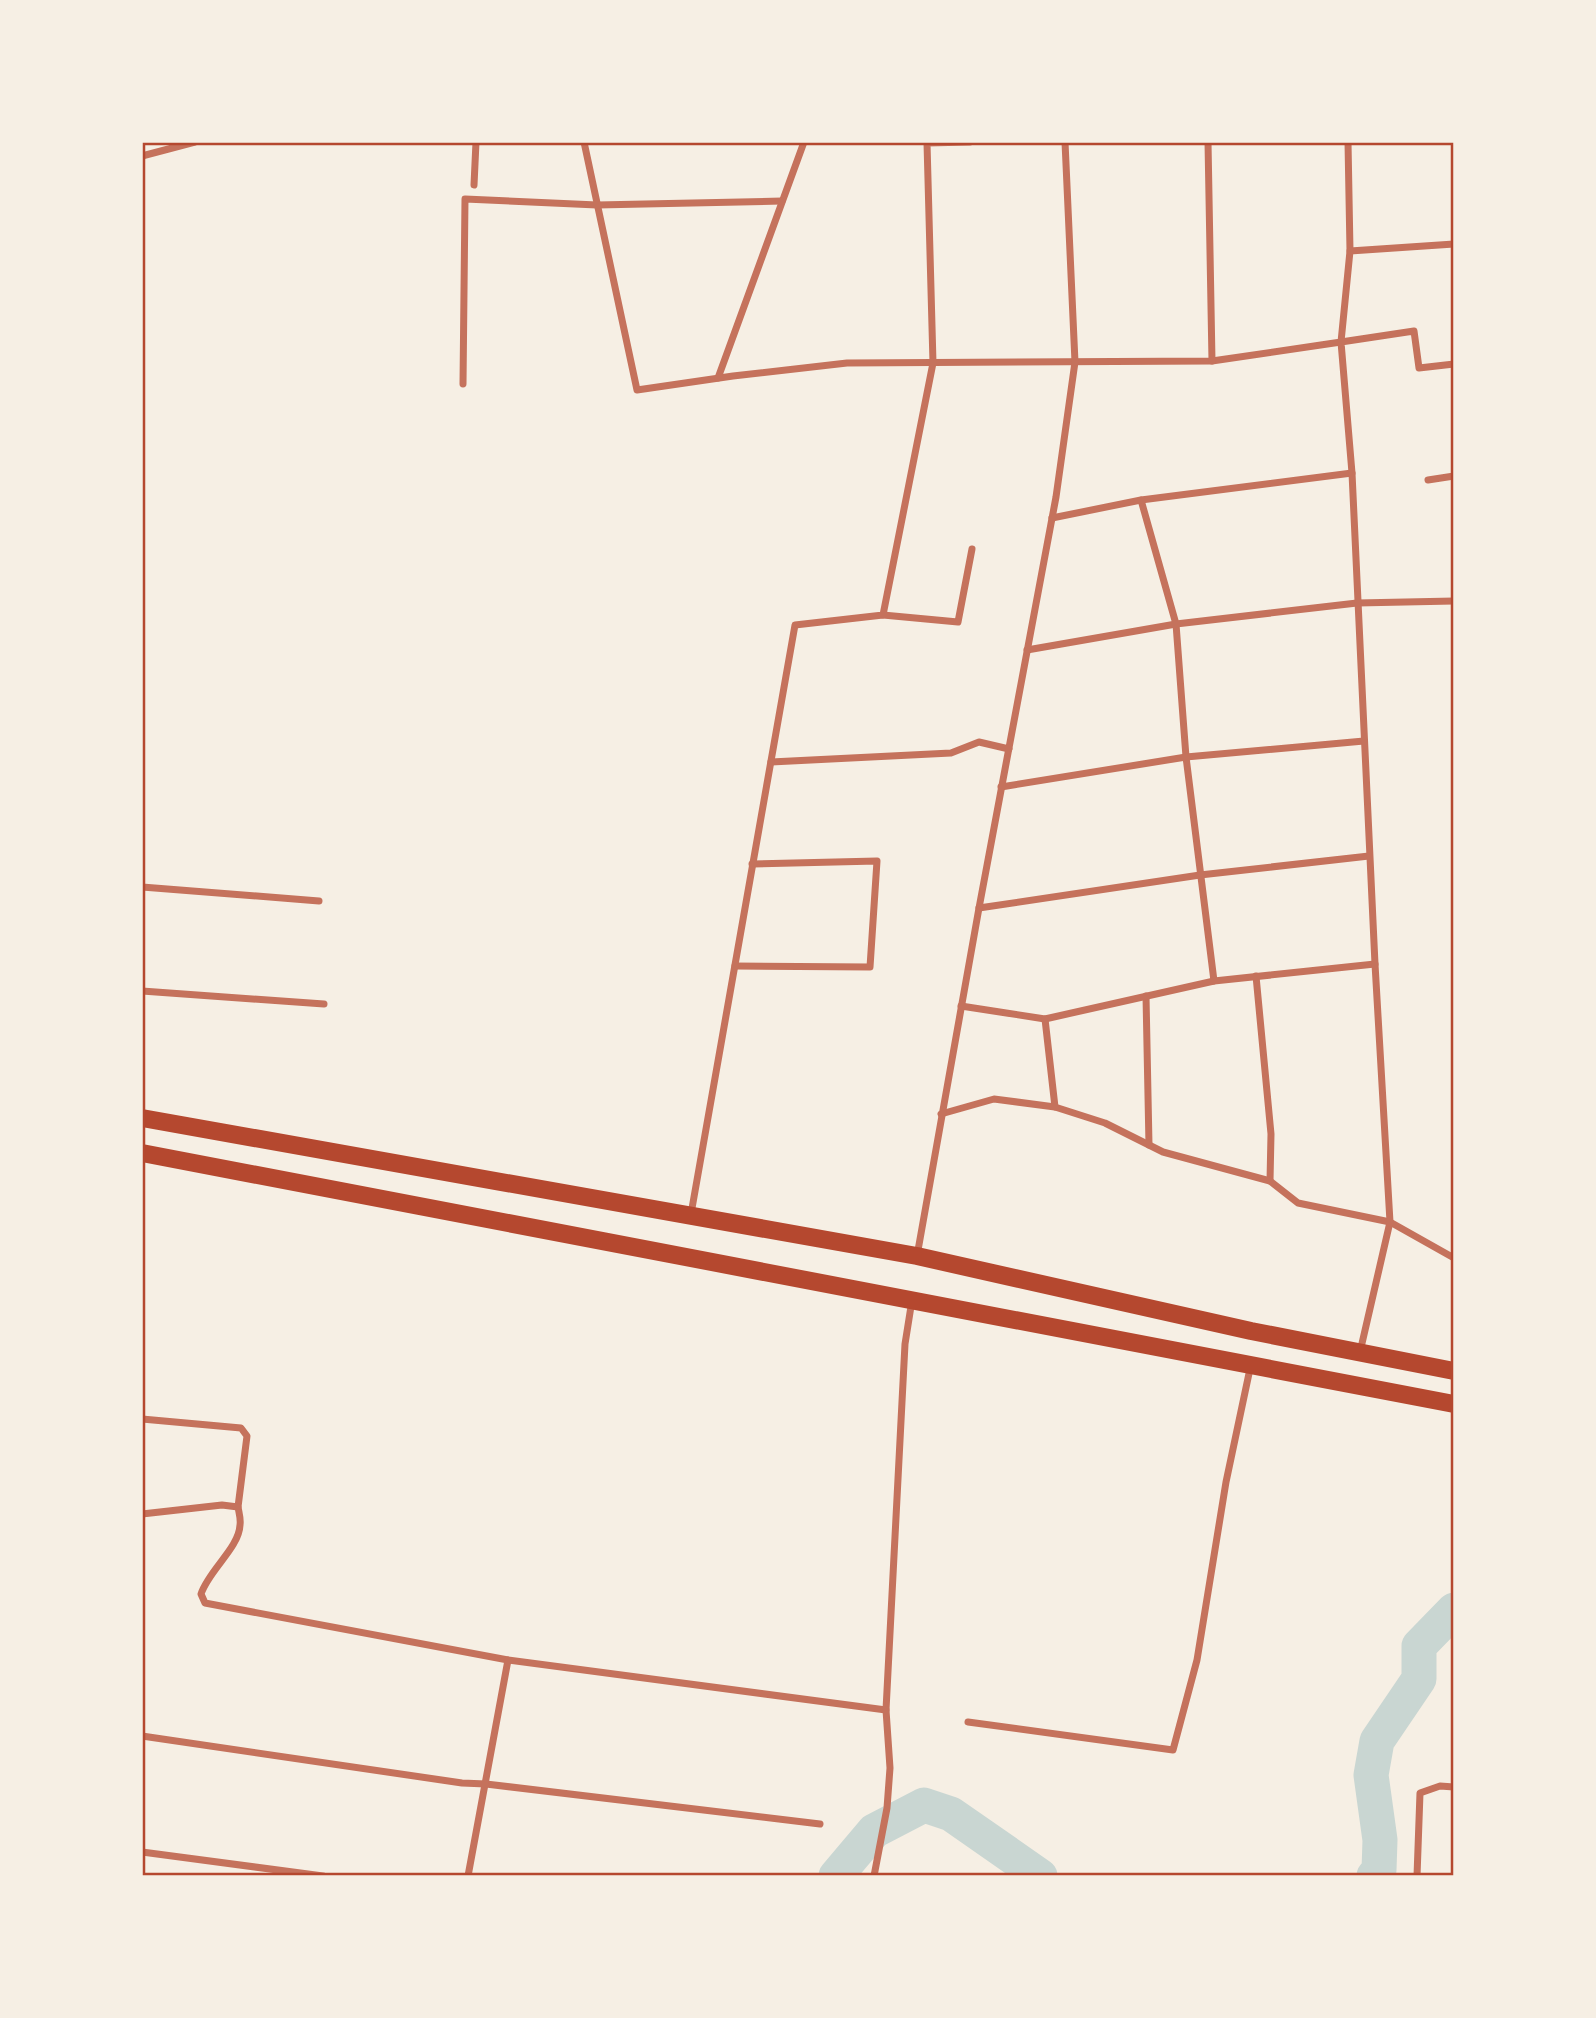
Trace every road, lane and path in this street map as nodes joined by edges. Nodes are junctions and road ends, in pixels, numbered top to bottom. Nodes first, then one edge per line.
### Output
1 (195, 142) edge
2 (476, 142) edge
3 (584, 142) edge
4 (804, 142) edge
5 (927, 142) edge
6 (970, 142) edge
7 (1065, 142) edge
8 (1208, 142) edge
9 (1348, 142) edge
10 (142, 156) edge
11 (474, 185) dead end
12 (782, 201) junction
13 (597, 205) junction
14 (1454, 244) edge
15 (1350, 251) junction
16 (1341, 342) junction
17 (1213, 361) junction
18 (1075, 362) junction
19 (933, 363) junction
20 (1454, 364) edge
21 (718, 379) junction
22 (463, 384) dead end
23 (1352, 473) junction
24 (1454, 476) edge
25 (1427, 480) dead end
26 (1141, 500) junction
27 (1052, 518) junction
28 (972, 549) dead end
29 (1454, 601) edge
30 (1357, 603) junction
31 (883, 615) junction
32 (1176, 624) junction
33 (1027, 650) junction
34 (1364, 741) junction
35 (1009, 748) junction
36 (1186, 757) junction
37 (771, 762) junction
38 (1002, 787) junction
39 (1369, 856) junction
40 (752, 864) junction
41 (1200, 875) junction
42 (142, 887) edge
43 (319, 901) dead end
44 (979, 908) junction
45 (1375, 964) junction
46 (734, 966) junction
47 (1256, 976) junction
48 (1214, 981) junction
49 (142, 990) edge
50 (1146, 996) junction
51 (324, 1004) dead end
52 (961, 1006) junction
53 (1045, 1018) junction
54 (1055, 1107) junction
55 (941, 1114) junction
56 (142, 1118) edge
57 (1149, 1144) junction
58 (142, 1153) edge
59 (1270, 1181) junction
60 (691, 1215) junction
61 (1390, 1222) junction
62 (917, 1256) junction
63 (1454, 1258) edge
64 (912, 1300) junction
65 (1359, 1352) junction
66 (1252, 1364) junction
67 (1454, 1371) edge
68 (1454, 1404) edge
69 (142, 1419) edge
70 (238, 1507) junction
71 (142, 1514) edge
72 (508, 1660) junction
73 (886, 1710) junction
74 (968, 1722) dead end
75 (142, 1736) edge
76 (486, 1784) junction
77 (1454, 1787) edge
78 (820, 1824) dead end
79 (142, 1853) edge
80 (323, 1876) edge
81 (468, 1876) edge
82 (874, 1876) edge
83 (1417, 1876) edge

1 - 10 street
2 - 11 street
3 - 13 street
4 - 12 street
5 - 6 street
5 - 19 street
7 - 18 street
8 - 17 street
9 - 15 street
12 - 13 street
12 - 21 street
13 - 21 street
13 - 22 street
14 - 15 street
15 - 16 street
16 - 17 street
16 - 20 street
16 - 23 street
17 - 18 street
18 - 19 street
18 - 27 street
19 - 21 street
19 - 31 street
23 - 26 street
23 - 30 street
24 - 25 street
26 - 27 street
26 - 32 street
27 - 33 street
28 - 31 street
29 - 30 street
30 - 32 street
30 - 34 street
31 - 37 street
32 - 33 street
32 - 36 street
33 - 35 street
34 - 36 street
34 - 39 street
35 - 37 street
35 - 38 street
36 - 38 street
36 - 41 street
37 - 40 street
38 - 44 street
39 - 41 street
39 - 45 street
40 - 46 street
40 - 46 street
41 - 44 street
41 - 48 street
42 - 43 street
44 - 52 street
45 - 47 street
45 - 61 street
46 - 60 street
47 - 48 street
47 - 59 street
48 - 50 street
49 - 51 street
50 - 53 street
50 - 57 street
52 - 53 street
52 - 55 street
53 - 54 street
54 - 55 street
54 - 57 street
55 - 62 street
56 - 60 highway
57 - 59 street
58 - 64 highway
59 - 61 street
60 - 62 highway
61 - 63 street
61 - 65 street
62 - 65 highway
64 - 66 highway
64 - 73 street
65 - 67 highway
66 - 68 highway
66 - 74 street
69 - 70 street
70 - 71 street
70 - 72 street
72 - 73 street
72 - 76 street
73 - 82 street
75 - 76 street
76 - 78 street
76 - 81 street
77 - 83 street
79 - 80 street

